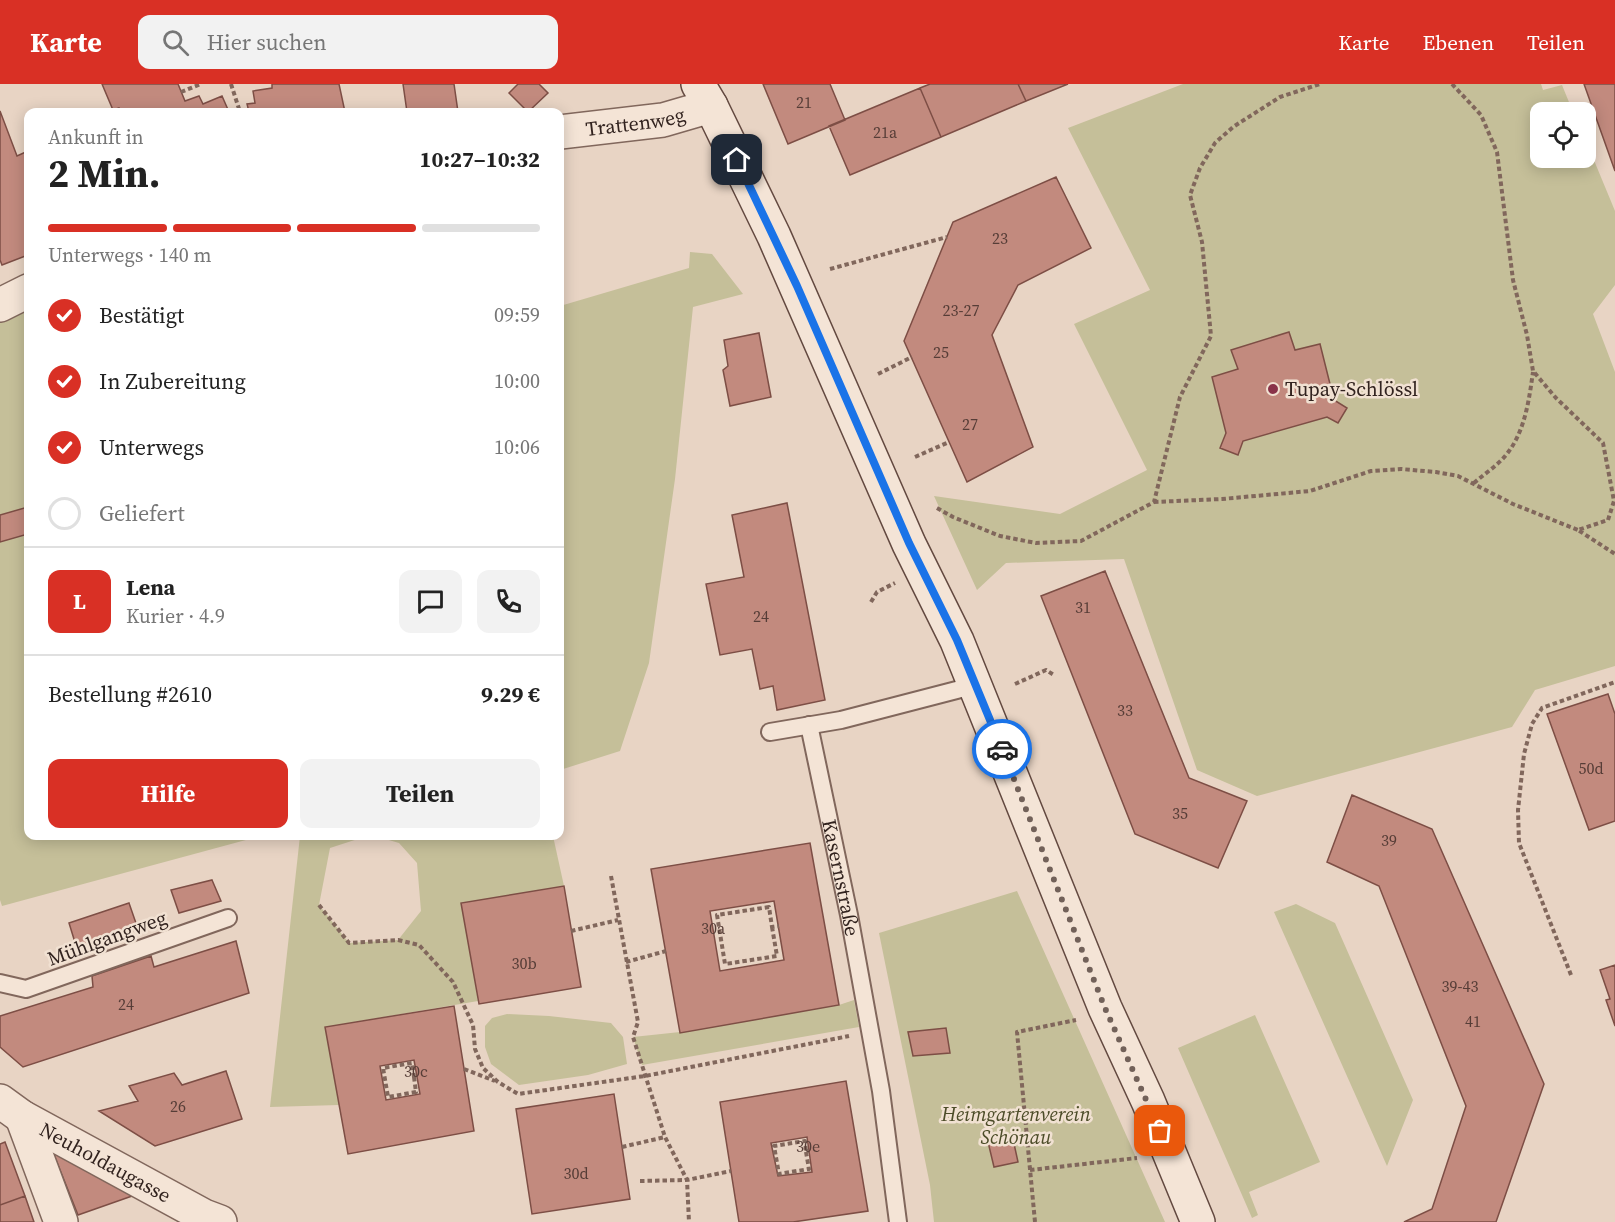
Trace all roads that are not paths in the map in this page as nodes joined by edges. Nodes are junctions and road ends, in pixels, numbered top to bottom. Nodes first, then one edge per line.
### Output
1 (704, 95) edge
2 (564, 132) edge
3 (24, 293) edge
4 (0, 305) edge
5 (976, 685) junction
6 (809, 725) junction
7 (770, 732) dead end
8 (228, 918) dead end
9 (0, 983) edge
10 (11, 1109) edge
11 (61, 1222) edge
12 (220, 1222) edge
13 (898, 1222) edge
14 (1198, 1222) edge

1 - 2 street, Trattenweg
1 - 5 street
3 - 4 street
5 - 6 lane
5 - 14 street
6 - 7 lane
6 - 13 lane, Kasernstraße
8 - 9 lane, Mühlgangweg
10 - 11 street, Neuholdaugasse
10 - 12 street, Neuholdaugasse

